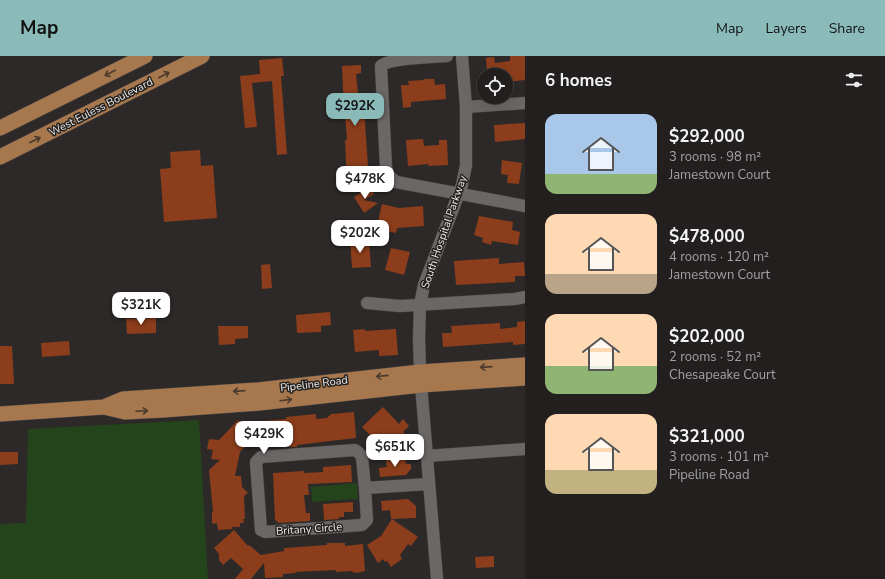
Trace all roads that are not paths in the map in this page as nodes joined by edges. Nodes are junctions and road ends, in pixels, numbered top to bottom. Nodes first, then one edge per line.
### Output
1 (145, 56) edge
2 (202, 56) edge
3 (447, 56) edge
4 (462, 56) edge
5 (525, 103) edge
6 (466, 107) junction
7 (0, 128) edge
8 (0, 157) edge
9 (458, 193) junction
10 (525, 206) edge
11 (525, 297) edge
12 (367, 303) dead end
13 (420, 305) junction
14 (525, 365) edge
15 (421, 378) junction
16 (525, 378) edge
17 (0, 414) edge
18 (525, 449) edge
19 (427, 456) junction
20 (429, 484) junction
21 (364, 488) junction
22 (437, 579) edge

1 -> 7 main road
8 -> 2 main road, West Euless Boulevard
3 - 9 street
4 - 6 street, South Hospital Parkway
5 - 6 street
6 - 9 street, South Hospital Parkway
9 - 10 street
9 - 13 street, South Hospital Parkway
11 - 13 street
12 - 13 street
13 - 15 street, South Hospital Parkway
14 -> 15 main road, Pipeline Road
15 - 16 main road, Pipeline Road
15 - 17 main road, Pipeline Road
15 - 19 street, South Hospital Parkway
18 - 19 street
19 - 20 street, South Hospital Parkway
20 - 21 street
20 - 22 street, South Hospital Parkway
21 - 21 street, Britany Circle

